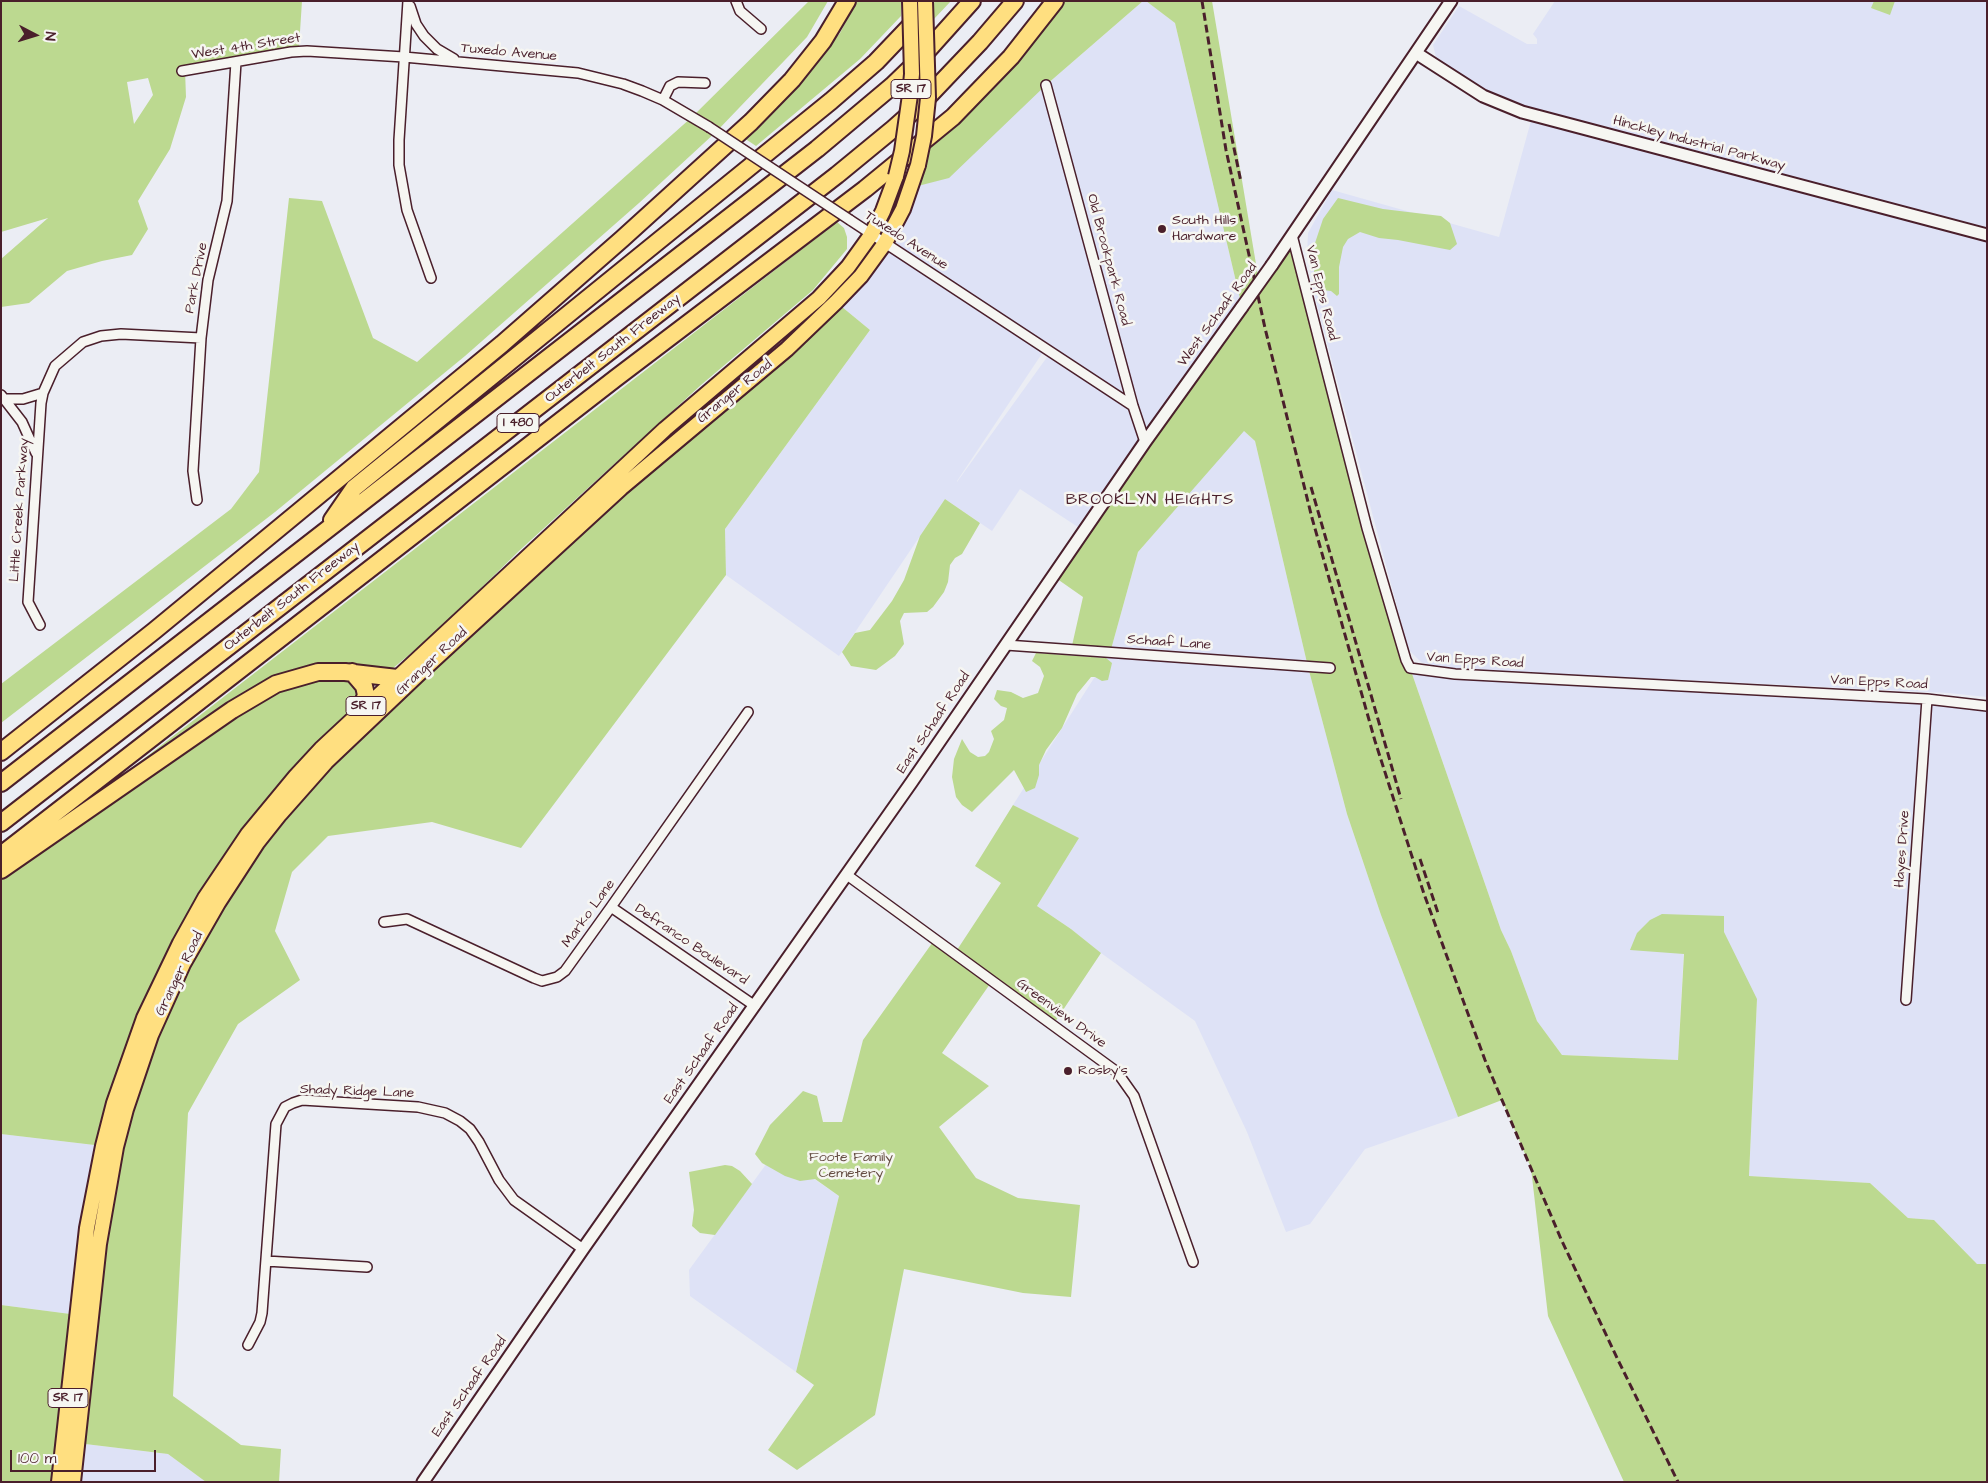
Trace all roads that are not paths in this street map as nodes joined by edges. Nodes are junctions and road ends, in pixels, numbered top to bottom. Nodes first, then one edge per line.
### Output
1 (409, 1) edge
2 (736, 1) edge
3 (846, 1) edge
4 (910, 1) edge
5 (925, 1) edge
6 (931, 1) edge
7 (972, 1) edge
8 (1015, 1) edge
9 (1055, 1) edge
10 (1450, 1) edge
11 (761, 30) dead end
12 (1416, 53) junction
13 (404, 57) junction
14 (236, 62) junction
15 (466, 63) junction
16 (182, 71) dead end
17 (705, 83) dead end
18 (1046, 85) dead end
19 (663, 100) junction
20 (871, 235) junction
21 (1292, 235) junction
22 (1987, 235) edge
23 (885, 243) junction
24 (431, 278) dead end
25 (201, 338) junction
26 (43, 393) junction
27 (3, 397) edge
28 (1133, 406) junction
29 (1145, 442) junction
30 (37, 455) junction
31 (197, 500) dead end
32 (322, 533) junction
33 (40, 625) dead end
34 (1006, 645) junction
35 (425, 668) junction
36 (1330, 668) dead end
37 (352, 672) junction
38 (397, 678) junction
39 (1927, 700) junction
40 (1987, 706) edge
41 (360, 711) junction
42 (748, 712) dead end
43 (1, 752) edge
44 (1, 783) edge
45 (1, 823) edge
46 (1, 855) edge
47 (1, 870) edge
48 (847, 874) junction
49 (611, 908) junction
50 (384, 922) dead end
51 (1906, 1000) dead end
52 (755, 1006) junction
53 (583, 1249) junction
54 (266, 1261) junction
55 (1193, 1262) dead end
56 (367, 1267) dead end
57 (84, 1315) junction
58 (248, 1346) dead end
59 (59, 1482) edge
60 (73, 1482) edge
61 (423, 1482) edge

1 - 13 street
1 - 15 street
2 - 11 street
3 - 43 highway
4 - 20 main road, Granger Road / SR 17, bridge
5 - 23 main road, Granger Road / SR 17, bridge
6 - 32 highway
7 - 32 highway, I 480
8 - 45 highway, Outerbelt South Freeway / I 480
9 - 46 highway
10 - 12 street, West Schaaf Road
12 - 21 street, West Schaaf Road
12 - 22 street, Hinckley Industrial Parkway
13 - 14 street, West 4th Street
13 - 15 street, Tuxedo Avenue
13 - 24 street
14 - 16 street, West 4th Street
14 - 25 street, Park Drive
15 - 19 street, Tuxedo Avenue
17 - 19 street
18 - 28 street, Old Brookpark Road
19 - 20 street, Tuxedo Avenue, bridge
20 - 23 street, Tuxedo Avenue
20 - 38 main road, Granger Road / SR 17
21 - 29 street, West Schaaf Road, bridge
21 - 39 street, Van Epps Road
23 - 28 street, Tuxedo Avenue
23 - 35 main road, Granger Road / SR 17
25 - 26 street, Little Creek Parkway
25 - 31 street, Park Drive
26 - 27 street
26 - 30 street, Little Creek Parkway
27 - 30 street
28 - 29 street, Old Brookpark Road
29 - 34 street, West Schaaf Road
30 - 33 street, Little Creek Parkway
32 - 44 highway, I 480
34 - 36 street, Schaaf Lane
34 - 48 street, East Schaaf Road
35 - 38 highway
35 - 57 main road, Granger Road / SR 17
37 - 38 highway
37 - 41 highway
37 - 47 highway
38 - 41 main road, Granger Road / SR 17
39 - 40 street, Van Epps Road
39 - 51 street, Hayes Drive
41 - 57 main road, Granger Road / SR 17
42 - 49 street, Marko Lane
48 - 52 street, East Schaaf Road
48 - 55 street, Greenview Drive
49 - 50 street, Marko Lane
49 - 52 street, Defranco Boulevard
52 - 53 street, East Schaaf Road
53 - 54 street, Shady Ridge Lane
53 - 61 street, East Schaaf Road
54 - 56 street
54 - 58 street, Shady Ridge Lane
57 - 59 main road, Granger Road / SR 17
57 - 60 main road, Granger Road / SR 17

